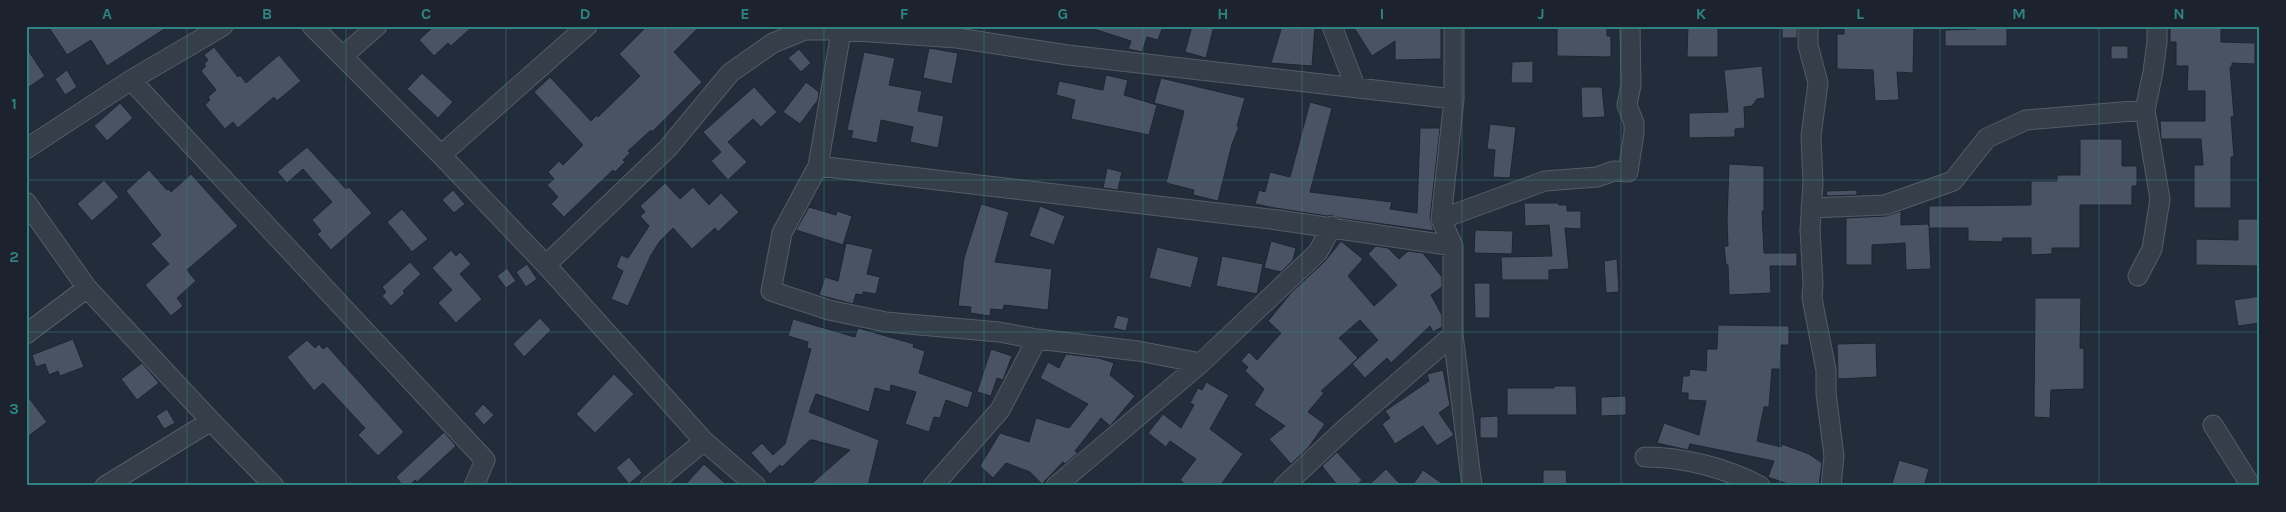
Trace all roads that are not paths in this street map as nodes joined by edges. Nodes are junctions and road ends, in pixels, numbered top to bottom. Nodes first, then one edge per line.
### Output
1 (223, 26) edge
2 (312, 26) edge
3 (377, 26) edge
4 (587, 26) edge
5 (1332, 26) edge
6 (1454, 26) edge
7 (1630, 26) edge
8 (1808, 26) edge
9 (2156, 26) edge
10 (842, 28) edge
11 (343, 56) junction
12 (131, 80) junction
13 (1356, 86) junction
14 (1454, 99) junction
15 (2146, 110) junction
16 (26, 149) edge
17 (440, 155) junction
18 (818, 166) junction
19 (26, 202) edge
20 (1811, 208) junction
21 (1441, 219) junction
22 (1332, 226) junction
23 (1453, 246) junction
24 (546, 265) junction
25 (2138, 276) dead end
26 (87, 288) junction
27 (26, 334) edge
28 (1453, 335) junction
29 (1037, 339) junction
30 (1201, 363) junction
31 (211, 421) junction
32 (2213, 425) dead end
33 (704, 441) junction
34 (1645, 457) dead end
35 (105, 486) edge
36 (274, 486) edge
37 (474, 486) edge
38 (650, 486) edge
39 (756, 486) edge
40 (933, 486) edge
41 (1056, 486) edge
42 (1284, 486) edge
43 (1472, 486) edge
44 (1760, 486) edge
45 (1831, 486) edge
46 (2251, 486) edge

1 - 12 street
2 - 11 street
3 - 11 street
4 - 17 street
5 - 13 street
6 - 14 street
7 - 21 street
8 - 20 street
9 - 15 street
10 - 13 street
10 - 18 street
10 - 24 street
11 - 17 street
12 - 16 street
12 - 37 street
13 - 14 street
14 - 21 street
15 - 20 street
15 - 25 street
17 - 24 street
18 - 22 street
18 - 29 street
19 - 26 street
20 - 45 street
21 - 23 street
22 - 23 street
22 - 30 street
23 - 28 street
24 - 33 street
26 - 27 street
26 - 31 street
28 - 42 street
28 - 43 street
29 - 30 street
29 - 40 street
30 - 41 street
31 - 35 street
31 - 36 street
32 - 46 street
33 - 38 street
33 - 39 street
34 - 44 street

